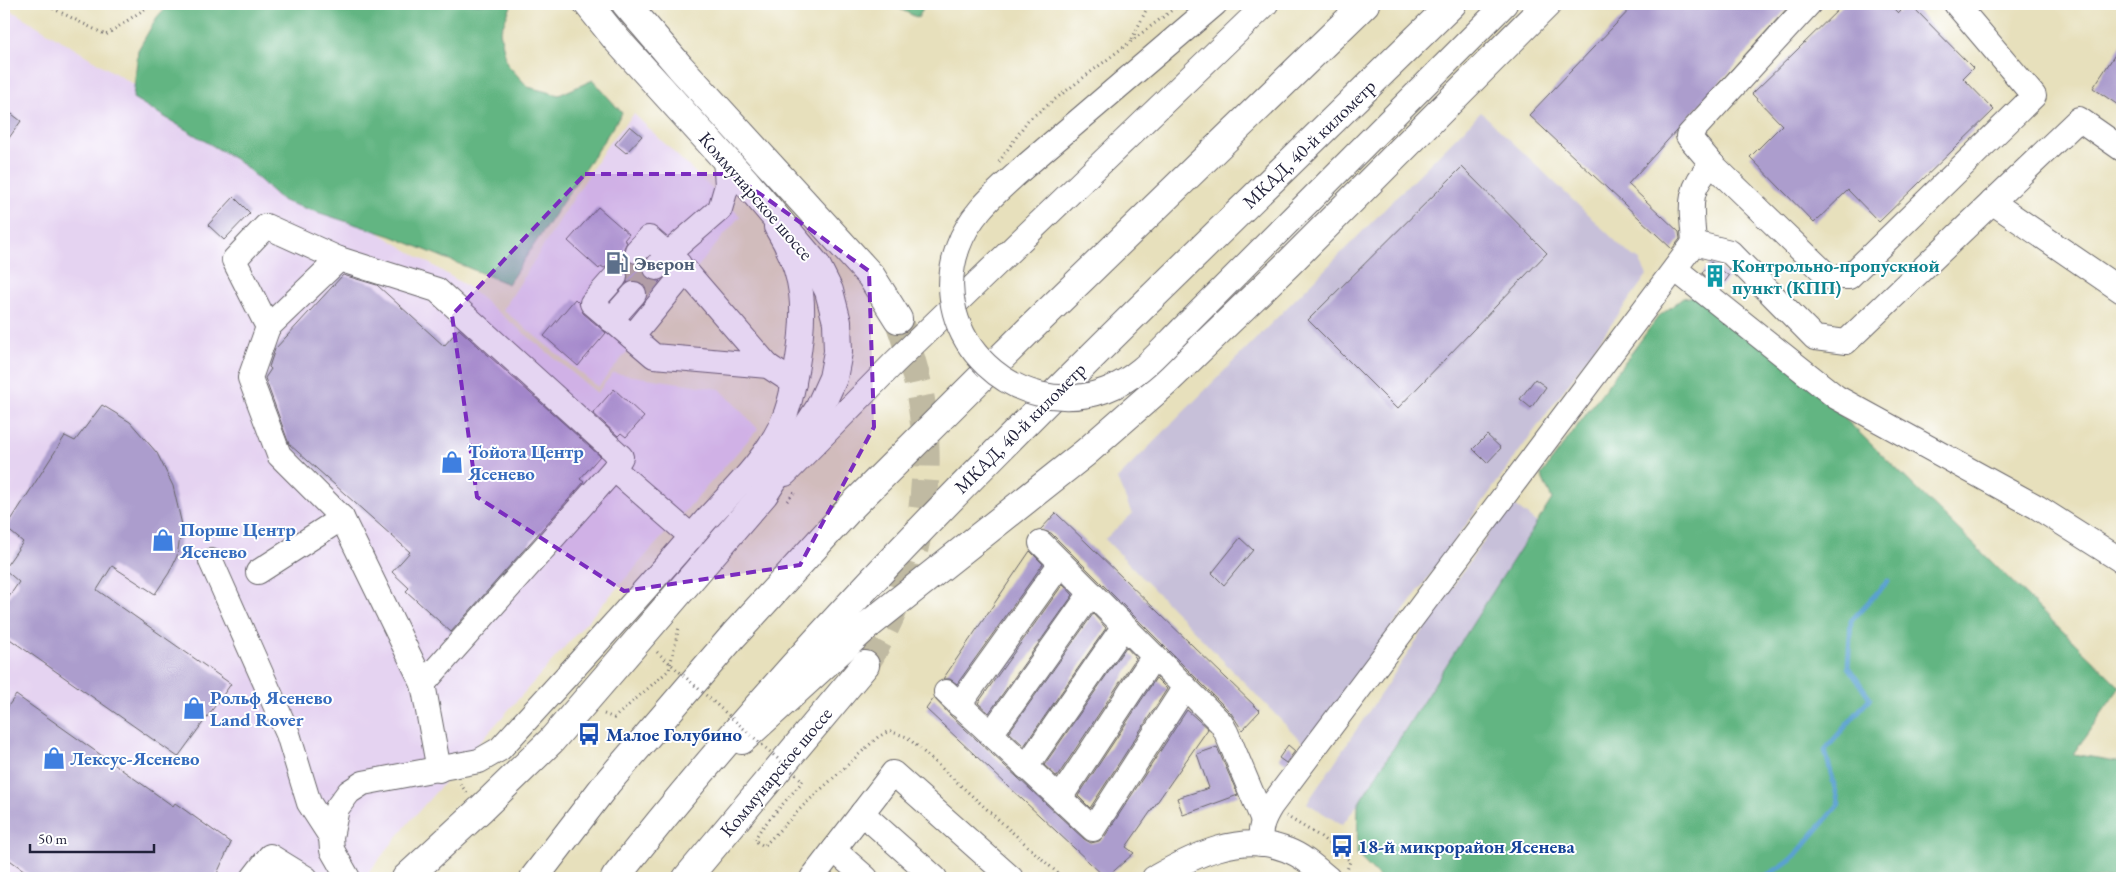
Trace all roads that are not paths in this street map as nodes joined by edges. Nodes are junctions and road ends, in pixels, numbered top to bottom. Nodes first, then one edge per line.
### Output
1 (588, 4) edge
2 (626, 4) edge
3 (1215, 4) edge
4 (1266, 4) edge
5 (1365, 4) edge
6 (1452, 4) edge
7 (1505, 4) edge
8 (1547, 4) edge
9 (1809, 4) edge
10 (1956, 4) edge
11 (2122, 149) edge
12 (725, 159) junction
13 (1712, 164) junction
14 (746, 182) junction
15 (1992, 202) junction
16 (1694, 243) junction
17 (637, 251) tunnel mouth
18 (339, 259) junction
19 (662, 261) junction
20 (686, 270) junction
21 (1675, 270) junction
22 (615, 277) tunnel mouth
23 (2122, 291) edge
24 (634, 294) tunnel mouth
25 (898, 319) tunnel mouth
26 (612, 320) junction
27 (268, 327) junction
28 (632, 337) junction
29 (768, 366) junction
30 (794, 383) junction
31 (614, 469) junction
32 (773, 500) junction
33 (342, 518) junction
34 (692, 537) junction
35 (1041, 543) dead end
36 (211, 561) dead end
37 (2122, 561) edge
38 (1061, 563) junction
39 (258, 572) dead end
40 (1091, 593) junction
41 (1124, 626) junction
42 (1154, 656) junction
43 (865, 665) tunnel mouth
44 (423, 684) junction
45 (1185, 688) junction
46 (991, 734) junction
47 (1026, 767) junction
48 (439, 770) junction
49 (1060, 798) junction
50 (678, 799) junction
51 (862, 813) junction
52 (1267, 813) junction
53 (332, 844) junction
54 (1261, 844) junction
55 (834, 850) junction
56 (352, 876) edge
57 (253, 878) edge
58 (306, 878) edge
59 (406, 878) edge
60 (534, 878) edge
61 (615, 878) edge
62 (687, 878) edge
63 (812, 878) edge
64 (866, 878) edge
65 (935, 878) edge
66 (1011, 878) edge
67 (1154, 878) edge
68 (1328, 878) edge

1 - 12 main road, Коммунарское шоссе
2 - 25 main road, Коммунарское шоссе
3 - 7 street, bridge
4 - 32 street
5 - 60 main road
6 - 50 main road, МКАД, 40-й километр
8 - 50 main road
9 - 13 street
10 - 13 street
11 - 15 street
12 - 14 main road, Коммунарское шоссе
12 - 19 street
13 - 16 street
14 - 30 street
14 - 32 main road, Коммунарское шоссе
15 - 16 street
15 - 23 street
16 - 21 street
17 - 19 street
18 - 27 street
18 - 27 street
18 - 31 street
19 - 20 street
20 - 28 street
20 - 29 street
21 - 37 street
21 - 52 street
22 - 26 street
24 - 26 street
26 - 28 street
27 - 33 street
28 - 29 street
29 - 30 street
30 - 34 street
31 - 34 street
31 - 44 street
32 - 59 main road, Коммунарское шоссе
33 - 39 street
33 - 44 street
34 - 48 street
35 - 38 street
36 - 53 street
38 - 40 street
38 - 46 street
40 - 41 street
40 - 46 street
41 - 42 street
41 - 47 street
42 - 45 street
42 - 49 street
43 - 62 main road, Коммунарское шоссе
44 - 48 street
45 - 49 street
45 - 52 street
46 - 47 street
47 - 49 street
48 - 53 street
50 - 61 main road, МКАД, 40-й километр
51 - 55 street
51 - 65 street
51 - 66 street
52 - 54 street
53 - 56 street
53 - 58 street
54 - 67 street
54 - 68 street
55 - 63 street
55 - 64 street
57 - 58 street

